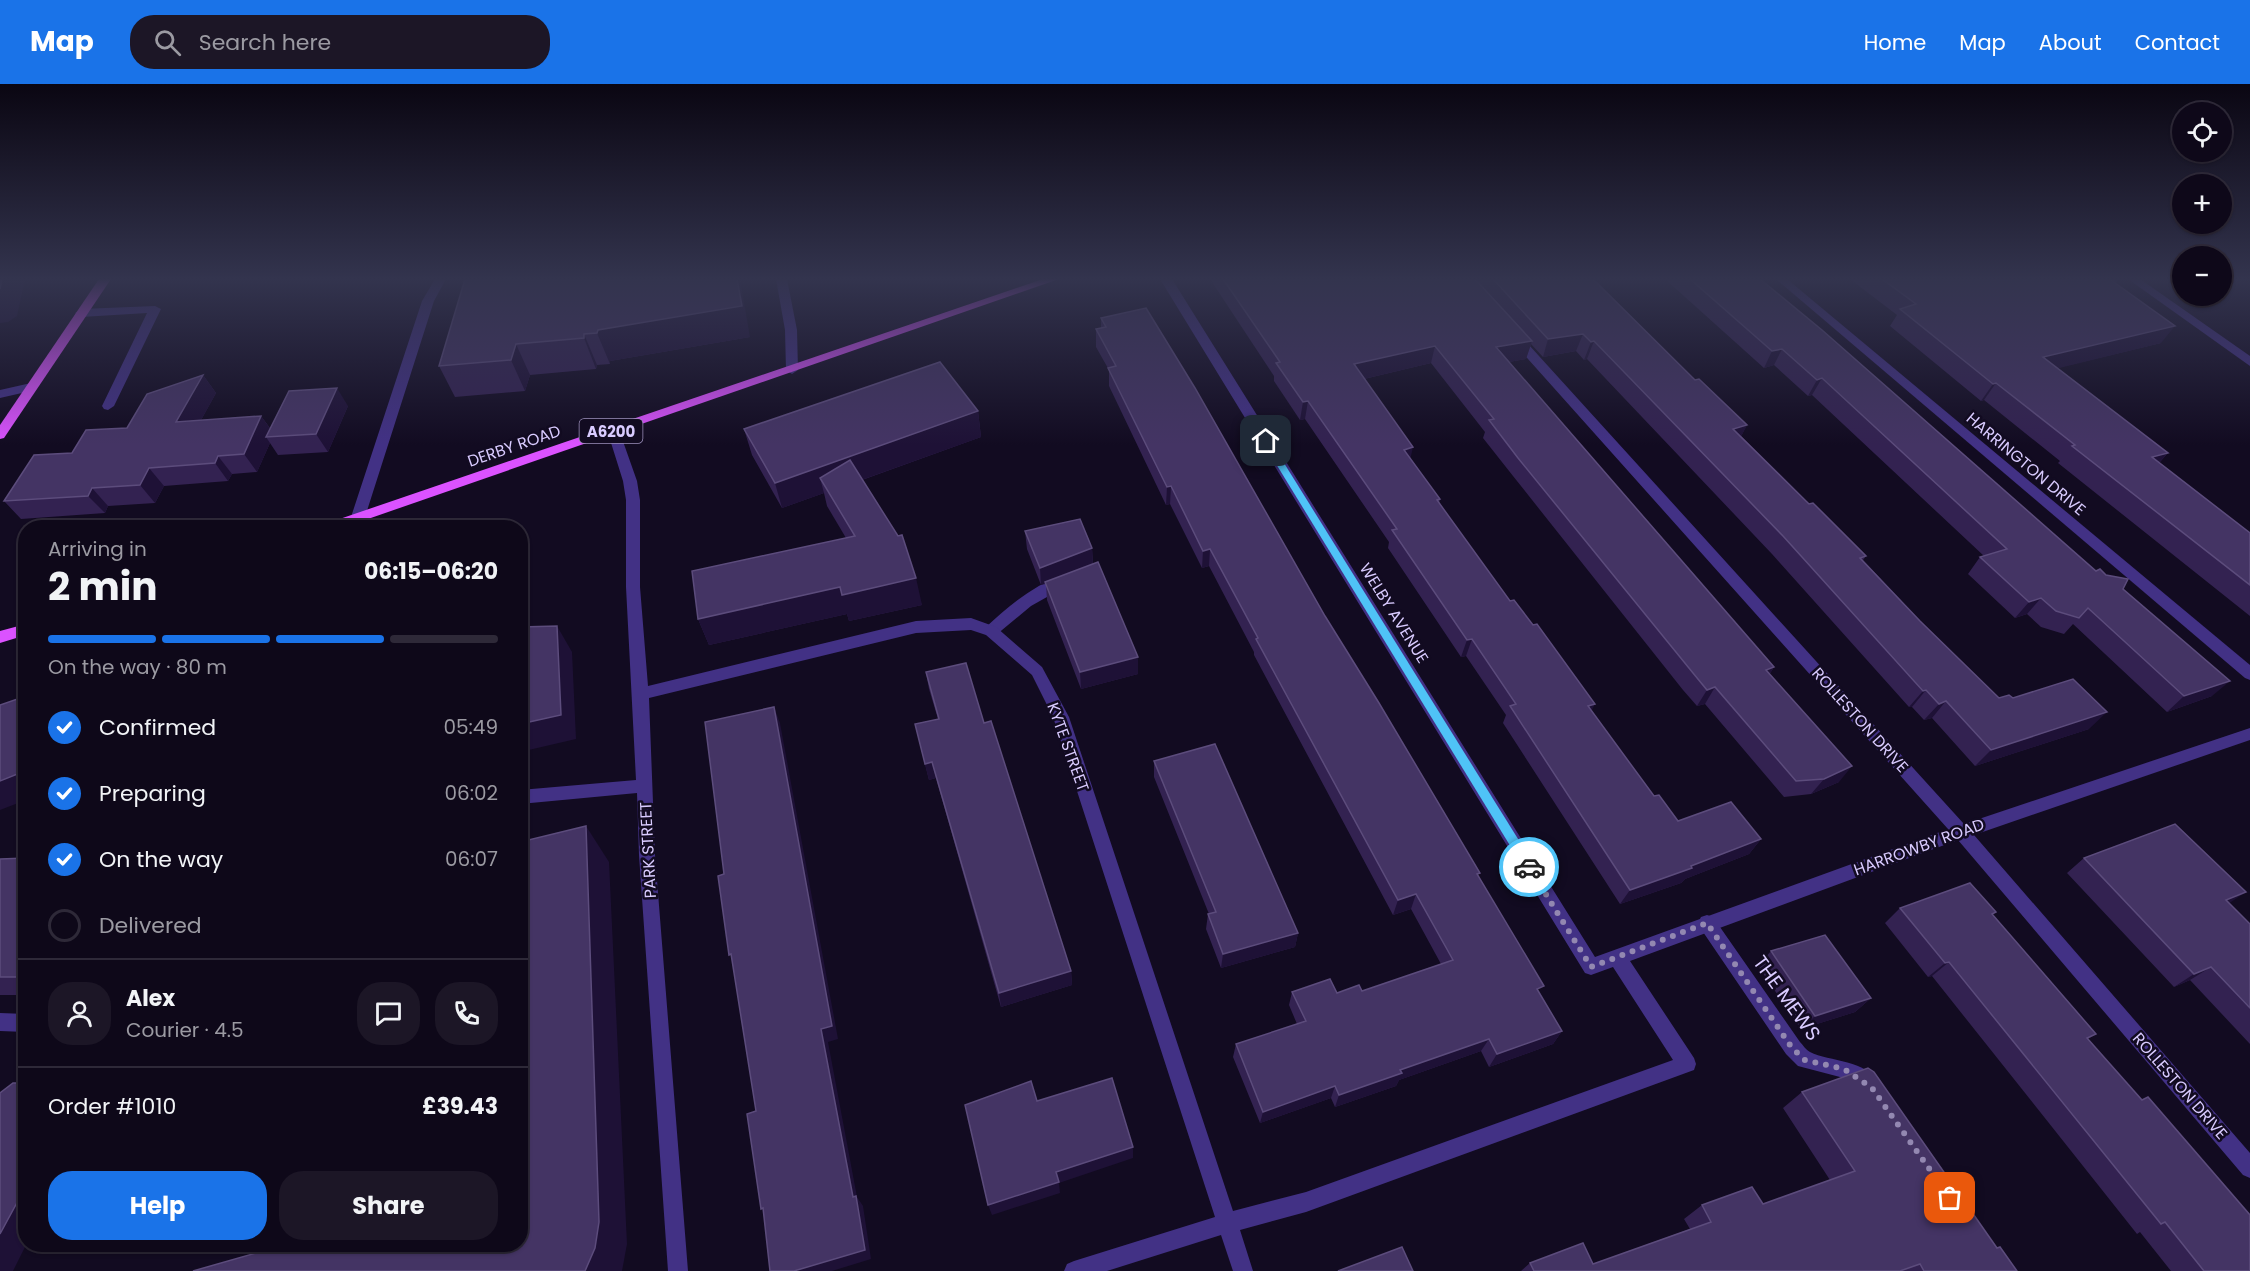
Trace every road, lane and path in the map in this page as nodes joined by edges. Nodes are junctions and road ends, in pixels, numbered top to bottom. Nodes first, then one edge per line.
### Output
1 (67, 334) edge
2 (143, 334) edge
3 (417, 334) edge
4 (791, 334) edge
5 (894, 334) edge
6 (1200, 334) edge
7 (1513, 334) edge
8 (1847, 334) edge
9 (2211, 334) edge
10 (2250, 362) edge
11 (792, 370) junction
12 (31, 387) junction
13 (0, 394) edge
14 (108, 406) dead end
15 (613, 430) junction
16 (0, 435) edge
17 (358, 518) junction
18 (352, 520) edge
19 (1075, 578) edge
20 (18, 631) edge
21 (991, 631) junction
22 (0, 637) edge
23 (2250, 674) edge
24 (641, 694) junction
25 (2250, 734) edge
26 (644, 786) junction
27 (528, 796) edge
28 (1961, 832) junction
29 (1707, 923) junction
30 (1617, 957) junction
31 (1591, 967) joint
32 (0, 1022) edge
33 (18, 1023) edge
34 (1879, 1097) edge
35 (2250, 1168) edge
36 (1227, 1223) junction
37 (678, 1271) edge
38 (1074, 1271) edge
39 (1243, 1271) edge

1 - 12 main road
2 - 14 street
3 - 17 street
4 - 11 street
5 - 11 main road, DERBY ROAD / A6200
6 - 31 street, WELBY AVENUE
7 - 28 street, ROLLESTON DRIVE
8 - 23 street, HARRINGTON DRIVE
9 - 10 street
11 - 15 main road, DERBY ROAD / A6200
12 - 13 street
12 - 16 main road
15 - 17 main road, DERBY ROAD / A6200
15 - 24 street, PARK STREET
17 - 18 main road, DERBY ROAD / A6200
19 - 21 street
20 - 22 main road
21 - 24 street, KYTE STREET
21 - 36 street, KYTE STREET
24 - 26 street, PARK STREET
25 - 28 street, HARROWBY ROAD
26 - 27 street
26 - 37 street, PARK STREET
28 - 29 street, HARROWBY ROAD
28 - 35 street, ROLLESTON DRIVE
29 - 30 street, HARROWBY ROAD
29 - 34 street, THE MEWS
30 - 31 street, HARROWBY ROAD
30 - 36 street
32 - 33 street
36 - 38 street
36 - 39 street

